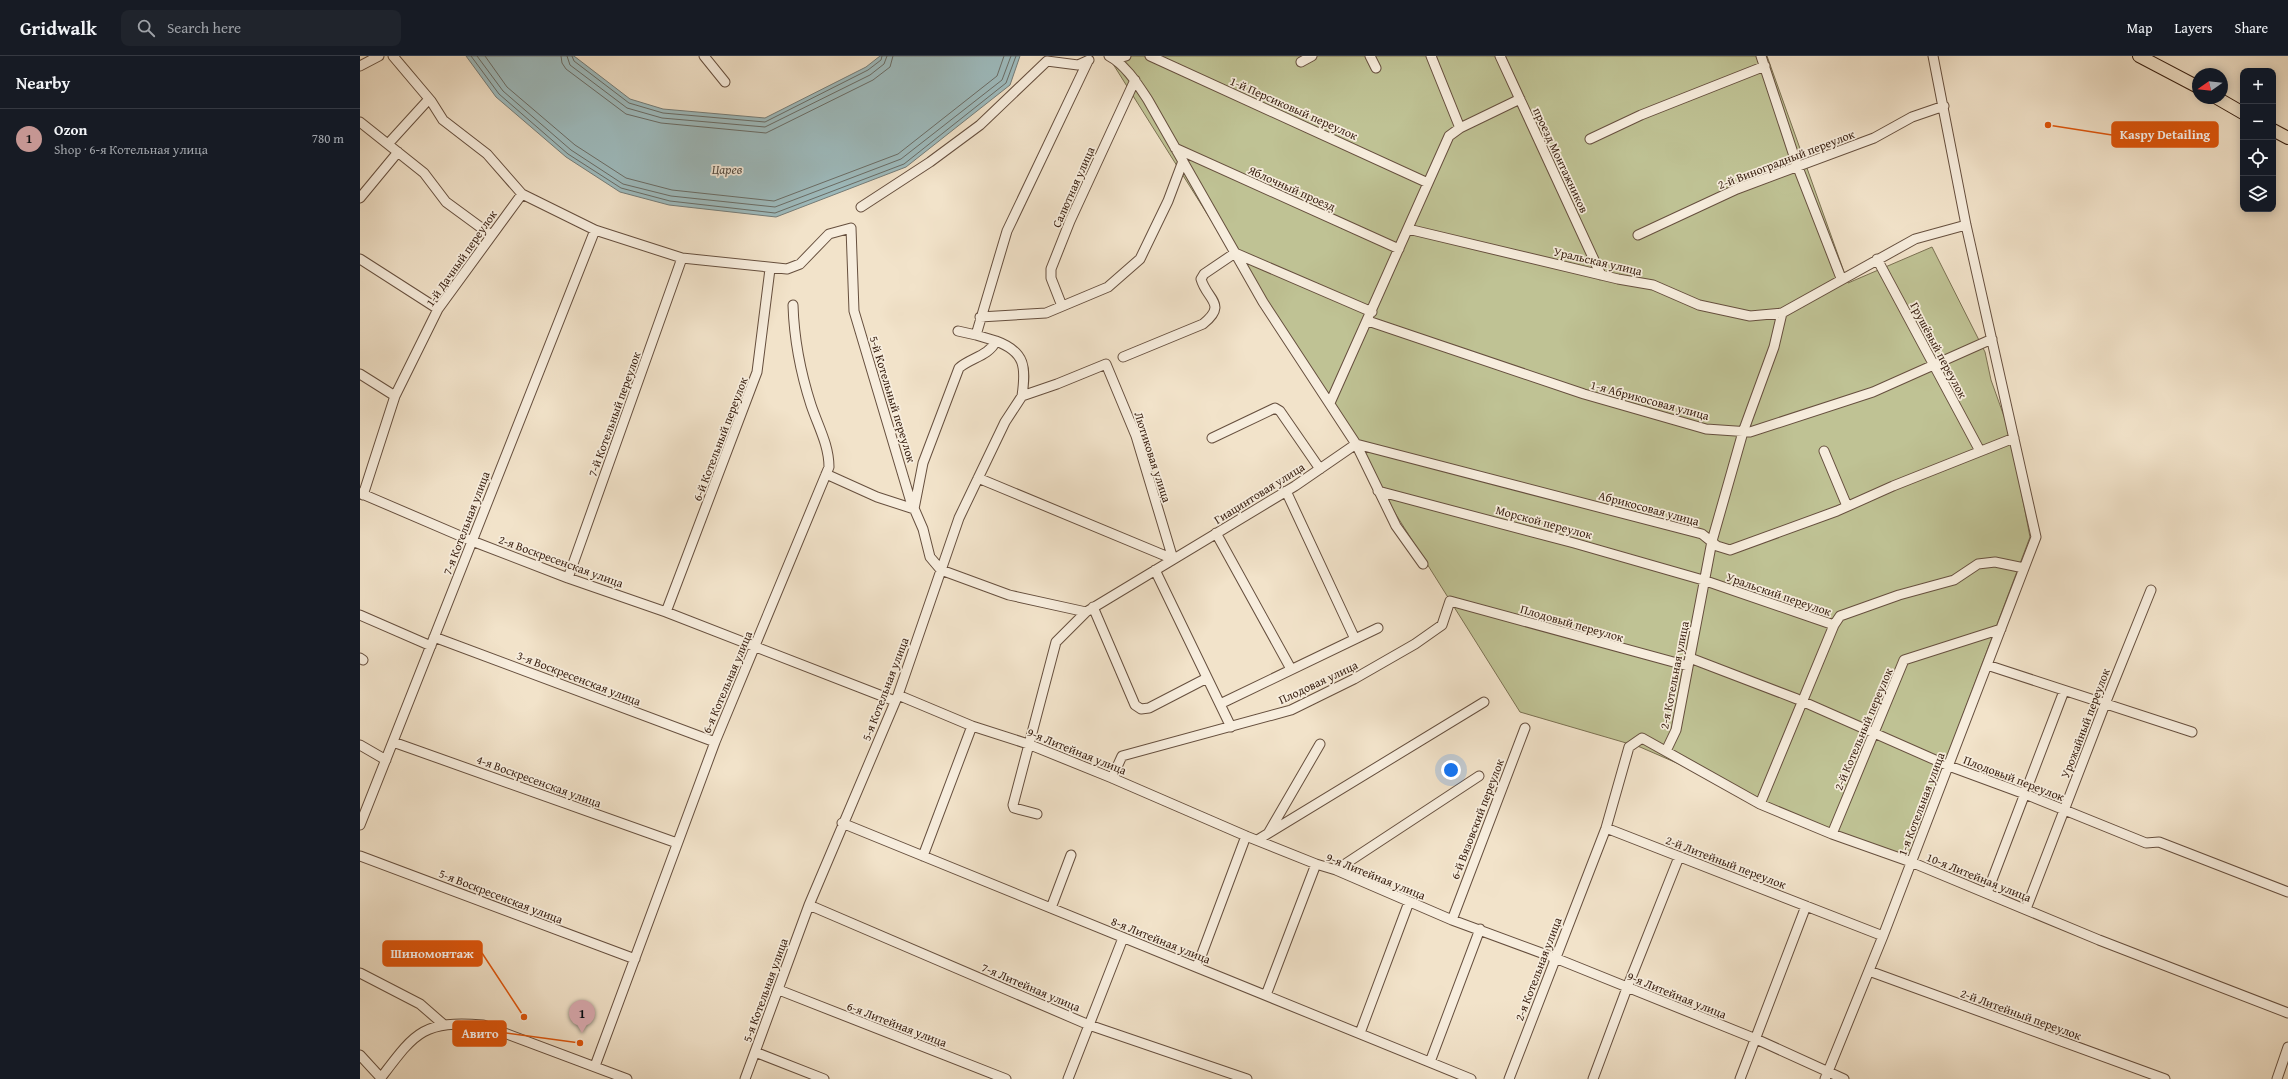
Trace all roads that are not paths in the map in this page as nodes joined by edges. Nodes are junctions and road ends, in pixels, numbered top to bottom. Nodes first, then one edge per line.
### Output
1 (379, 56) edge
2 (393, 56) edge
3 (704, 56) edge
4 (1126, 56) edge
5 (1150, 56) edge
6 (1312, 56) edge
7 (1370, 56) edge
8 (1431, 56) edge
9 (1500, 56) edge
10 (1762, 56) edge
11 (1932, 56) edge
12 (2139, 56) edge
13 (1112, 58) edge
14 (1090, 59) edge
15 (1301, 62) dead end
16 (360, 66) edge
17 (1765, 66) junction
18 (1376, 68) dead end
19 (1135, 80) junction
20 (725, 82) dead end
21 (2192, 84) edge
22 (1520, 98) junction
23 (429, 99) junction
24 (2227, 104) edge
25 (1944, 106) junction
26 (2240, 111) edge
27 (360, 122) edge
28 (1460, 128) junction
29 (2276, 132) edge
30 (2288, 138) edge
31 (1590, 139) dead end
32 (388, 144) junction
33 (1176, 148) junction
34 (398, 152) junction
35 (1183, 161) junction
36 (1797, 165) junction
37 (1428, 183) junction
38 (522, 194) junction
39 (360, 198) edge
40 (861, 207) dead end
41 (1966, 225) junction
42 (1408, 229) junction
43 (595, 230) junction
44 (491, 234) junction
45 (1638, 235) dead end
46 (1399, 249) junction
47 (1235, 253) junction
48 (682, 258) junction
49 (360, 259) edge
50 (1877, 259) junction
51 (770, 268) junction
52 (1601, 274) junction
53 (1841, 278) junction
54 (793, 304) dead end
55 (1062, 306) junction
56 (438, 309) junction
57 (1782, 313) junction
58 (980, 317) junction
59 (1370, 317) junction
60 (958, 331) dead end
61 (976, 335) junction
62 (1992, 339) junction
63 (996, 341) junction
64 (1123, 357) dead end
65 (1935, 366) junction
66 (360, 374) edge
67 (395, 396) junction
68 (1022, 396) junction
69 (1330, 403) junction
70 (1743, 432) junction
71 (1212, 438) dead end
72 (2014, 438) junction
73 (1356, 444) junction
74 (1824, 451) dead end
75 (1980, 451) junction
76 (1320, 469) junction
77 (826, 474) junction
78 (978, 478) junction
79 (1378, 491) junction
80 (1286, 492) junction
81 (362, 494) edge
82 (1847, 506) junction
83 (914, 509) junction
84 (1216, 533) junction
85 (472, 541) junction
86 (1712, 541) junction
87 (1173, 559) junction
88 (1423, 564) dead end
89 (2024, 568) junction
90 (941, 570) junction
91 (1155, 570) junction
92 (568, 578) junction
93 (1703, 580) junction
94 (2151, 590) dead end
95 (1450, 601) joint
96 (1090, 610) junction
97 (666, 612) junction
98 (360, 615) edge
99 (1834, 625) junction
100 (1378, 628) dead end
101 (2001, 629) junction
102 (1355, 639) junction
103 (432, 641) junction
104 (755, 647) junction
105 (1689, 662) junction
106 (1987, 665) junction
107 (1291, 669) junction
108 (1207, 678) junction
109 (2064, 691) junction
110 (897, 698) junction
111 (1802, 701) junction
112 (1484, 702) dead end
113 (1220, 704) junction
114 (2105, 704) junction
115 (972, 726) junction
116 (1232, 727) junction
117 (1525, 728) dead end
118 (2192, 732) dead end
119 (1874, 733) junction
120 (393, 742) junction
121 (715, 742) junction
122 (1028, 744) junction
123 (1320, 744) dead end
124 (360, 745) edge
125 (1666, 751) junction
126 (386, 760) junction
127 (1948, 766) junction
128 (1479, 776) dead end
129 (1112, 778) junction
130 (2025, 794) junction
131 (1760, 804) junction
132 (2064, 810) junction
133 (1036, 814) dead end
134 (842, 823) junction
135 (360, 826) edge
136 (1606, 828) junction
137 (1268, 833) junction
138 (1832, 834) junction
139 (1246, 836) junction
140 (1258, 839) junction
141 (677, 843) junction
142 (1071, 855) dead end
143 (360, 856) edge
144 (923, 856) junction
145 (1679, 857) junction
146 (1912, 862) junction
147 (1316, 864) junction
148 (1336, 870) junction
149 (2288, 892) edge
150 (1987, 893) junction
151 (1409, 902) junction
152 (809, 905) junction
153 (1806, 906) junction
154 (1051, 908) junction
155 (2026, 909) junction
156 (1452, 920) junction
157 (1480, 929) junction
158 (1883, 936) junction
159 (1123, 938) junction
160 (1555, 958) junction
161 (634, 959) junction
162 (1197, 967) junction
163 (1869, 971) junction
164 (360, 973) edge
165 (1627, 988) junction
166 (779, 990) junction
167 (1266, 995) junction
168 (2288, 1013) edge
169 (443, 1024) junction
170 (1090, 1025) junction
171 (1360, 1033) junction
172 (1756, 1040) junction
173 (2288, 1047) edge
174 (755, 1052) junction
175 (360, 1055) edge
176 (1430, 1062) junction
177 (595, 1066) junction
178 (1827, 1076) edge
179 (381, 1078) edge
180 (626, 1079) edge
181 (745, 1079) edge
182 (824, 1079) edge
183 (1006, 1079) edge
184 (1068, 1079) edge
185 (1247, 1079) edge
186 (1471, 1079) edge
187 (1509, 1079) edge
188 (1593, 1079) edge
189 (1740, 1079) edge
190 (1844, 1079) edge
191 (2165, 1079) edge
192 (2277, 1079) edge

1 - 16 street
2 - 23 street
3 - 20 street
4 - 13 street
5 - 37 street, 1-й Персиковый переулок
6 - 15 street
7 - 18 street
8 - 28 street
9 - 22 street, проезд Монтажников
10 - 17 street
11 - 25 street
12 - 21 main road
13 - 19 street
14 - 40 street
14 - 58 street
17 - 31 street
17 - 36 street
19 - 33 street
19 - 55 street, Салютная улица
22 - 28 street
22 - 52 street, проезд Монтажников
23 - 32 street
23 - 38 street
24 - 26 main road
25 - 36 street, 2-й Виноградный переулок
25 - 41 street
27 - 32 street
28 - 37 street
29 - 30 main road
32 - 34 street
33 - 35 street
33 - 46 street, Яблочный проезд
34 - 39 street
34 - 44 street
35 - 47 street
35 - 55 street
36 - 45 street, 2-й Виноградный переулок
36 - 53 street
37 - 42 street
38 - 43 street
38 - 44 street, 1-й Дачный переулок
41 - 50 street
41 - 62 street
42 - 46 street
42 - 52 street, Уральская улица
43 - 48 street
43 - 85 street, 7-я Котельная улица
44 - 56 street, 1-й Дачный переулок
46 - 59 street
47 - 59 street, 1-я Абрикосовая улица
47 - 64 street
47 - 69 street
48 - 51 street
48 - 92 street, 7-й Котельный переулок
49 - 56 street
50 - 53 street
50 - 65 street, Грушёвый переулок
51 - 83 street, 5-й Котельный переулок
51 - 97 street, 6-й Котельный переулок
52 - 57 street, Уральская улица
53 - 57 street
54 - 77 street, 6-я Котельная улица
55 - 58 street
56 - 67 street, 1-й Дачный переулок
57 - 70 street, 2-я Котельная улица
58 - 61 street
59 - 69 street
59 - 70 street, 1-я Абрикосовая улица
60 - 61 street
61 - 63 street
62 - 65 street, 1-я Абрикосовая улица
62 - 72 street
63 - 68 street
63 - 83 street
65 - 70 street, 1-я Абрикосовая улица
65 - 75 street, Грушёвый переулок
66 - 67 street
67 - 81 street, 1-й Дачный переулок
68 - 78 street, 5-я Котельная улица
68 - 87 street, Лютиковая улица
69 - 73 street
70 - 86 street, 2-я Котельная улица
71 - 76 street
72 - 75 street, Абрикосовая улица
72 - 89 street, 1-я Котельная улица
73 - 76 street, Гиацинтовая улица
73 - 79 street
73 - 86 street, Абрикосовая улица
74 - 82 street
75 - 82 street, Абрикосовая улица
76 - 80 street, Гиацинтовая улица
77 - 83 street
77 - 104 street, 6-я Котельная улица
78 - 87 street
78 - 90 street, 5-я Котельная улица
79 - 88 street
79 - 93 street, Морской переулок
80 - 84 street, Гиацинтовая улица
80 - 102 street
81 - 85 street, 2-я Воскресенская улица
82 - 86 street, Абрикосовая улица
83 - 90 street, 5-й Котельный переулок
84 - 87 street, Гиацинтовая улица
84 - 107 street
85 - 92 street, 2-я Воскресенская улица
85 - 103 street, 7-я Котельная улица
86 - 93 street, 2-я Котельная улица
87 - 91 street, Гиацинтовая улица
89 - 99 street, Уральский переулок
89 - 101 street, 1-я Котельная улица
90 - 96 street
90 - 110 street, 5-я Котельная улица
91 - 96 street, Гиацинтовая улица
91 - 108 street
92 - 97 street, 2-я Воскресенская улица
93 - 99 street, Уральский переулок
93 - 105 street, 2-я Котельная улица
94 - 114 street, Урожайный переулок
95 - 105 street, Плодовый переулок
95 - 116 street, Плодовая улица
96 - 108 street
96 - 122 street, Гиацинтовая улица
97 - 104 street, 2-я Воскресенская улица
98 - 103 street, 3-я Воскресенская улица
99 - 111 street
100 - 102 street
101 - 106 street, 1-я Котельная улица
101 - 119 street, 2-й Котельный переулок
102 - 107 street
103 - 120 street, 7-я Котельная улица
103 - 121 street, 3-я Воскресенская улица
104 - 110 street, 2-я Воскресенская улица
104 - 121 street, 6-я Котельная улица
105 - 111 street, Плодовый переулок
105 - 125 street, 2-я Котельная улица
106 - 109 street
106 - 127 street, 1-я Котельная улица
107 - 113 street
108 - 113 street
109 - 114 street
109 - 130 street
110 - 115 street, 9-я Литейная улица
110 - 134 street, 5-я Котельная улица
111 - 119 street, Плодовый переулок
111 - 131 street
112 - 137 street
113 - 116 street
114 - 118 street
114 - 132 street, Урожайный переулок
115 - 122 street, 9-я Литейная улица
115 - 144 street
116 - 129 street, Плодовая улица
117 - 156 street, 6-й Вязовский переулок
119 - 127 street, Плодовый переулок
119 - 138 street, 2-й Котельный переулок
120 - 126 street, 7-я Котельная улица
120 - 141 street, 4-я Воскресенская улица
121 - 141 street, 6-я Котельная улица
122 - 129 street, 9-я Литейная улица
122 - 133 street, Гиацинтовая улица
123 - 137 street
124 - 126 street
125 - 131 street, 10-я Литейная улица
125 - 136 street, 2-я Котельная улица
126 - 135 street, 7-я Котельная улица
127 - 130 street, Плодовый переулок
127 - 146 street, 1-я Котельная улица
128 - 148 street
129 - 139 street, 9-я Литейная улица
130 - 132 street, Плодовый переулок
130 - 150 street
131 - 138 street, 10-я Литейная улица
132 - 149 street, Плодовый переулок
132 - 155 street, Урожайный переулок
134 - 144 street, 8-я Литейная улица
134 - 152 street, 5-я Котельная улица
136 - 145 street, 2-й Литейный переулок
136 - 160 street, 2-я Котельная улица
137 - 140 street
138 - 146 street, 10-я Литейная улица
139 - 140 street, 9-я Литейная улица
139 - 162 street
140 - 147 street, 9-я Литейная улица
141 - 161 street, 6-я Котельная улица
142 - 154 street
143 - 161 street, 5-я Воскресенская улица
144 - 154 street, 8-я Литейная улица
145 - 153 street, 2-й Литейный переулок
145 - 165 street
146 - 150 street, 10-я Литейная улица
146 - 158 street, 1-я Котельная улица
147 - 148 street, 9-я Литейная улица
147 - 167 street
148 - 151 street, 9-я Литейная улица
150 - 155 street, 10-я Литейная улица
151 - 156 street, 9-я Литейная улица
151 - 171 street
152 - 166 street, 5-я Котельная улица
152 - 170 street, 7-я Литейная улица
153 - 158 street, 2-й Литейный переулок
153 - 172 street
154 - 159 street, 8-я Литейная улица
155 - 168 street, 10-я Литейная улица
156 - 157 street, 9-я Литейная улица
157 - 160 street, 9-я Литейная улица
157 - 176 street
158 - 163 street, 1-я Котельная улица
159 - 162 street, 8-я Литейная улица
159 - 170 street
160 - 165 street, 9-я Литейная улица
160 - 187 street, 2-я Котельная улица
161 - 177 street, 6-я Котельная улица
162 - 167 street, 8-я Литейная улица
163 - 178 street, 1-я Котельная улица
163 - 191 street, 2-й Литейный переулок
164 - 169 street
165 - 172 street, 9-я Литейная улица
165 - 188 street
166 - 174 street, 5-я Котельная улица
166 - 183 street, 6-я Литейная улица
167 - 171 street, 8-я Литейная улица
169 - 177 street
169 - 179 street
170 - 184 street
170 - 185 street, 7-я Литейная улица
171 - 176 street, 8-я Литейная улица
172 - 178 street, 9-я Литейная улица
172 - 189 street
173 - 192 street
174 - 181 street, 5-я Котельная улица
174 - 182 street
175 - 179 street
176 - 186 street, 8-я Литейная улица
177 - 180 street
178 - 190 street, 9-я Литейная улица

